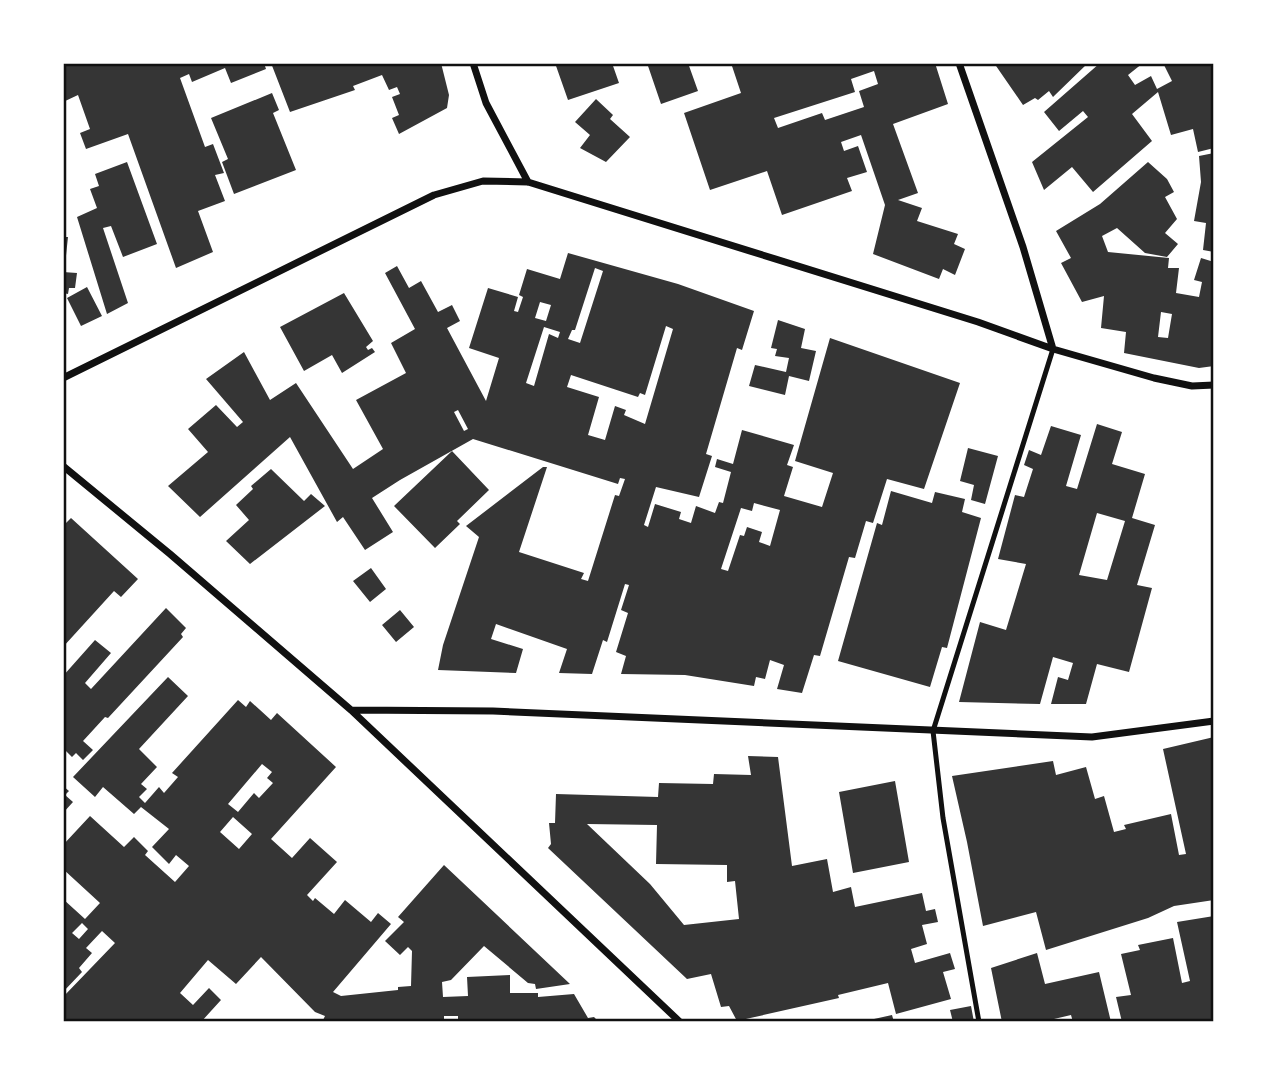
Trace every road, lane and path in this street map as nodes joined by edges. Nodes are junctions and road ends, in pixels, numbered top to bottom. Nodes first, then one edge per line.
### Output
1 (472, 63) edge
2 (959, 63) edge
3 (528, 181) junction
4 (1053, 349) junction
5 (63, 378) edge
6 (1214, 385) edge
7 (63, 466) edge
8 (351, 710) junction
9 (1214, 721) edge
10 (933, 731) junction
11 (680, 1022) edge
12 (979, 1022) edge

1 - 3 street
2 - 4 street
3 - 4 street
3 - 5 street
4 - 6 street
4 - 10 lane
7 - 8 street
8 - 10 street
8 - 11 street
9 - 10 street
10 - 12 lane

